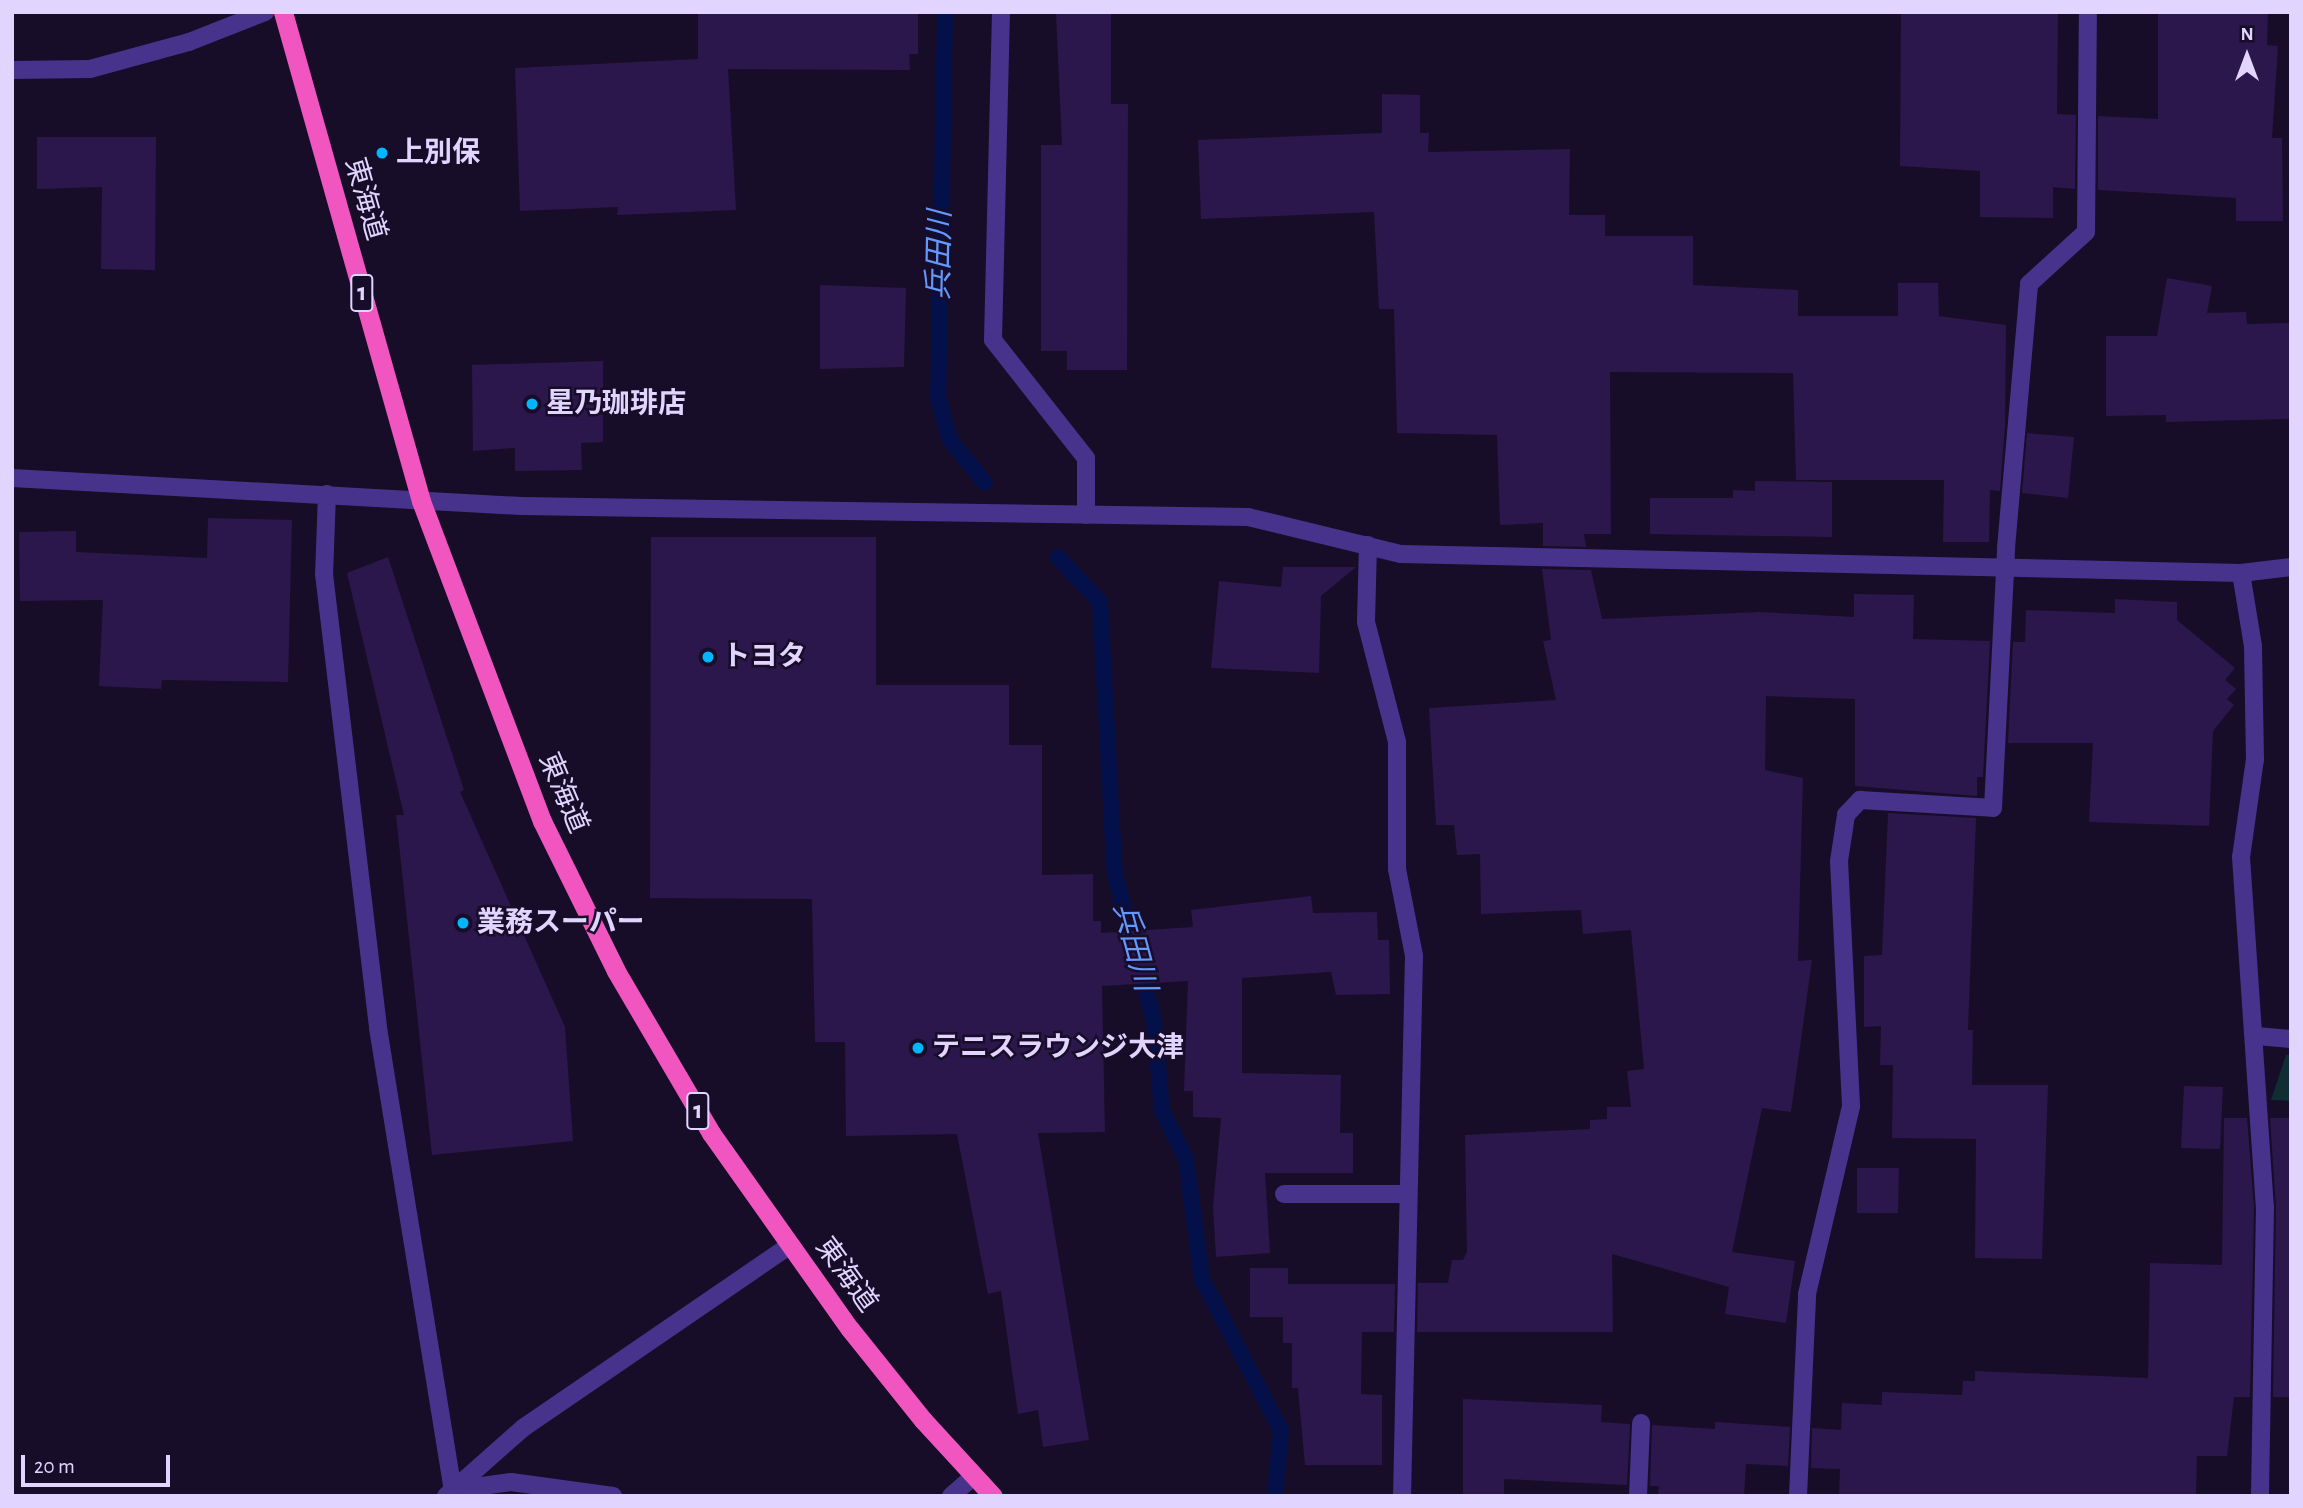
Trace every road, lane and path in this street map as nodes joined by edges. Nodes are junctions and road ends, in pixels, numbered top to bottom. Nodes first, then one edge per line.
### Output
1 (265, 12) edge
2 (283, 12) edge
3 (1001, 12) edge
4 (2088, 12) edge
5 (12, 70) edge
6 (12, 478) edge
7 (327, 494) junction
8 (421, 500) junction
9 (1086, 515) junction
10 (1368, 545) junction
11 (2291, 567) edge
12 (2005, 569) junction
13 (2241, 573) junction
14 (2256, 1036) junction
15 (2291, 1039) edge
16 (1284, 1194) dead end
17 (1405, 1194) junction
18 (790, 1245) junction
19 (1641, 1423) dead end
20 (974, 1476) junction
21 (451, 1494) edge
22 (613, 1496) edge
23 (951, 1496) edge
24 (993, 1496) edge
25 (1402, 1496) edge
26 (1637, 1496) edge
27 (1798, 1496) edge
28 (2260, 1496) edge

1 - 5 street
2 - 8 highway, 東海道 / 1
3 - 9 street
4 - 12 street
6 - 7 street
7 - 8 street
7 - 21 street
8 - 9 street
8 - 18 highway, 東海道 / 1
9 - 10 street
10 - 12 street
10 - 17 street
11 - 13 street
12 - 13 street
12 - 27 street
13 - 14 street
14 - 15 street
14 - 28 street
16 - 17 street
17 - 25 street
18 - 20 highway, 東海道 / 1
18 - 21 street
19 - 26 street
20 - 23 street
20 - 24 highway, 東海道 / 1
21 - 22 street

